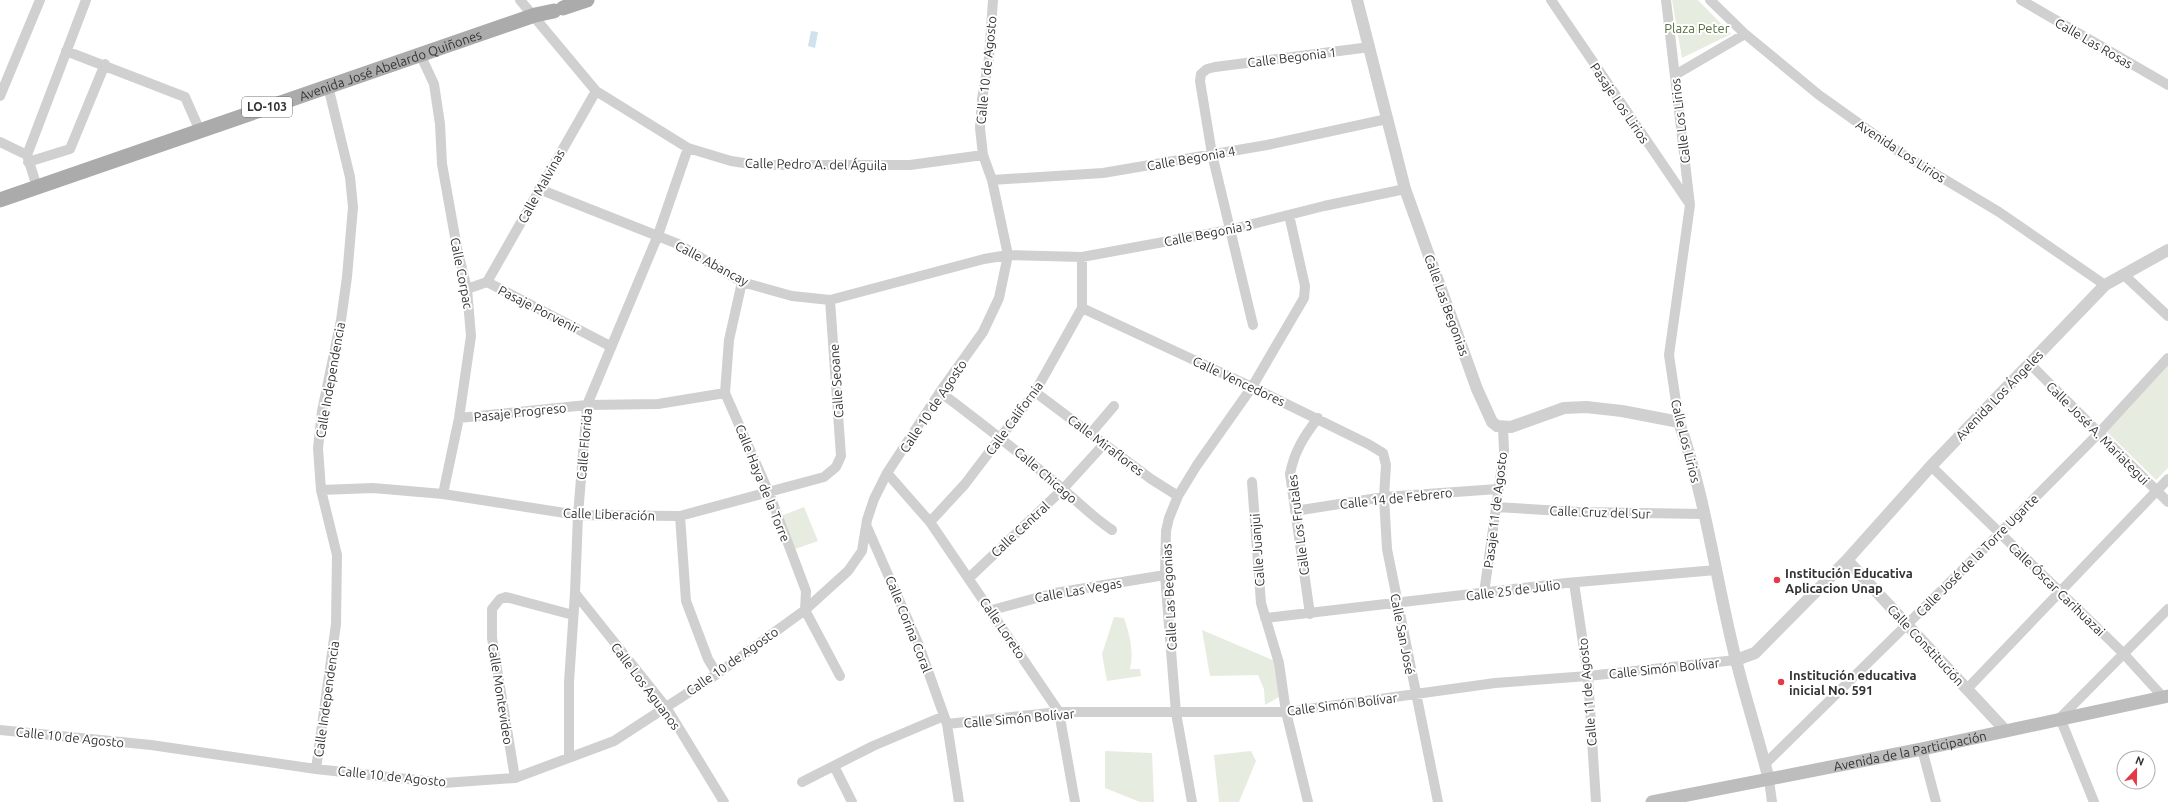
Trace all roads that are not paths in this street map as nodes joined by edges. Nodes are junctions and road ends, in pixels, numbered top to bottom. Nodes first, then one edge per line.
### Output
1 (40, 0) edge
2 (86, 0) edge
3 (520, 0) edge
4 (587, 0) edge
5 (993, 0) edge
6 (1357, 0) edge
7 (1551, 0) edge
8 (1666, 0) edge
9 (1710, 0) edge
10 (2021, 0) edge
11 (1721, 4) edge
12 (535, 15) junction
13 (1745, 34) junction
14 (1370, 47) junction
15 (66, 50) junction
16 (420, 54) junction
17 (105, 64) junction
18 (1675, 75) junction
19 (2168, 85) edge
20 (328, 86) junction
21 (596, 90) junction
22 (0, 96) edge
23 (1387, 119) junction
24 (200, 131) junction
25 (0, 142) edge
26 (688, 148) junction
27 (1212, 154) junction
28 (983, 155) junction
29 (28, 158) junction
30 (992, 180) junction
31 (37, 187) junction
32 (539, 189) junction
33 (1406, 189) junction
34 (0, 200) edge
35 (1690, 205) junction
36 (1289, 215) junction
37 (1228, 230) junction
38 (658, 235) junction
39 (2168, 250) edge
40 (1008, 255) junction
41 (1082, 257) junction
42 (2123, 274) junction
43 (488, 282) junction
44 (742, 282) junction
45 (2105, 284) junction
46 (467, 289) junction
47 (830, 300) junction
48 (1082, 308) junction
49 (2168, 316) edge
50 (1253, 325) dead end
51 (610, 346) junction
52 (2168, 358) edge
53 (2029, 363) junction
54 (1252, 387) junction
55 (940, 392) junction
56 (1035, 392) junction
57 (725, 393) junction
58 (587, 404) junction
59 (1114, 406) dead end
60 (459, 418) junction
61 (1318, 418) junction
62 (1679, 422) junction
63 (1503, 428) junction
64 (1091, 433) junction
65 (2099, 433) junction
66 (1000, 437) junction
67 (1104, 444) junction
68 (840, 462) joint
69 (1386, 465) joint
70 (1931, 466) junction
71 (888, 473) junction
72 (2168, 479) edge
73 (1252, 482) dead end
74 (1063, 489) junction
75 (1498, 489) junction
76 (321, 490) junction
77 (2157, 491) junction
78 (769, 493) junction
79 (443, 494) junction
80 (1178, 496) junction
81 (1384, 497) junction
82 (2168, 502) edge
83 (1496, 507) junction
84 (1295, 510) junction
85 (1704, 514) junction
86 (578, 515) junction
87 (680, 516) junction
88 (930, 522) junction
89 (866, 526) junction
90 (1112, 530) dead end
91 (2000, 533) junction
92 (1847, 560) junction
93 (1716, 570) junction
94 (1165, 575) junction
95 (968, 578) junction
96 (1574, 583) junction
97 (2062, 592) junction
98 (575, 593) junction
99 (1484, 593) junction
100 (1397, 604) junction
101 (2168, 609) edge
102 (805, 610) junction
103 (992, 610) junction
104 (1310, 614) junction
105 (573, 615) junction
106 (1265, 618) junction
107 (1907, 625) junction
108 (2123, 653) junction
109 (1736, 660) junction
110 (717, 674) junction
111 (840, 676) dead end
112 (1588, 676) junction
113 (1967, 689) junction
114 (1415, 695) junction
115 (2166, 696) edge
116 (666, 707) junction
117 (1059, 712) junction
118 (1286, 712) junction
119 (1176, 713) junction
120 (2060, 718) junction
121 (946, 720) junction
122 (0, 730) edge
123 (2005, 730) junction
124 (1922, 749) junction
125 (569, 758) junction
126 (1765, 764) junction
127 (834, 766) junction
128 (316, 769) junction
129 (515, 778) junction
130 (1769, 780) junction
131 (802, 782) dead end
132 (1679, 800) edge
133 (724, 802) edge
134 (852, 802) edge
135 (959, 802) edge
136 (1075, 802) edge
137 (1192, 802) edge
138 (1308, 802) edge
139 (1438, 802) edge
140 (1596, 802) edge
141 (1652, 802) edge
142 (1772, 802) edge
143 (1936, 802) edge
144 (2094, 802) edge

1 - 22 street
2 - 15 street
3 - 12 street, Calle Pedro A. del Águila
4 - 12 main road, Avenida José Abelardo Quiñones / LO-103
5 - 28 street, Calle 10 de Agosto
6 - 14 street, Calle Las Begonias
7 - 35 street, Pasaje Los Lirios
8 - 18 street, Calle Los Lirios
9 - 11 street, Avenida Los Lirios
10 - 19 street, Calle Las Rosas
11 - 13 street, Avenida Los Lirios
12 - 16 main road, Avenida José Abelardo Quiñones / LO-103
12 - 21 street, Calle Pedro A. del Águila
13 - 18 street
13 - 45 street, Avenida Los Lirios
14 - 23 street, Calle Las Begonias
14 - 27 street, Calle Begonia 1
15 - 17 street
15 - 29 street
16 - 20 main road, Avenida José Abelardo Quiñones / LO-103
16 - 46 street, Calle Corpac
17 - 24 street
17 - 29 street
18 - 35 street, Calle Los Lirios
20 - 24 main road, Avenida José Abelardo Quiñones / LO-103
20 - 76 street, Calle Independencia
21 - 26 street, Calle Pedro A. del Águila
21 - 32 street, Calle Malvinas
23 - 27 street, Calle Begonia 4
23 - 33 street, Calle Las Begonias
24 - 31 main road, Avenida José Abelardo Quiñones / LO-103
25 - 29 street
26 - 28 street, Calle Pedro A. del Águila
26 - 38 street, Calle Florida
27 - 30 street, Calle Begonia 4
27 - 37 street
28 - 30 street, Calle 10 de Agosto
29 - 31 street
30 - 40 street, Calle 10 de Agosto
31 - 34 main road, Avenida José Abelardo Quiñones / LO-103
32 - 38 street, Calle Abancay
32 - 43 street, Calle Malvinas
33 - 36 street, Calle Begonia 3
33 - 63 street, Calle Las Begonias
35 - 62 street, Calle Los Lirios
36 - 37 street, Calle Begonia 3
36 - 54 street, Calle Las Begonias
37 - 41 street, Calle Begonia 3
37 - 50 street
38 - 44 street, Calle Abancay
38 - 51 street, Calle Florida
39 - 42 street, Avenida Los Ángeles
40 - 41 street, Calle Begonia 3
40 - 47 street, Calle Abancay
40 - 55 street, Calle 10 de Agosto
41 - 48 street, Calle California
42 - 45 street, Avenida Los Ángeles
42 - 49 street
43 - 46 street, Pasaje Porvenir
43 - 51 street, Pasaje Porvenir
44 - 47 street, Calle Abancay
44 - 57 street, Calle Haya de la Torre
45 - 53 street, Avenida Los Ángeles
46 - 60 street, Calle Corpac
47 - 68 street, Calle Seoane
48 - 54 street, Calle Vencedores
48 - 56 street, Calle California
51 - 58 street, Calle Florida
52 - 65 street, Calle José de la Torre Ugarte
53 - 65 street, Calle José A. Mariategui
53 - 70 street, Avenida Los Ángeles
54 - 61 street, Calle Vencedores
54 - 80 street, Calle Las Begonias
55 - 66 street, Calle Chicago
55 - 71 street, Calle 10 de Agosto
56 - 64 street, Calle Miraflores
56 - 66 street, Calle California
57 - 58 street, Pasaje Progreso
57 - 78 street, Calle Haya de la Torre
58 - 60 street, Pasaje Progreso
58 - 86 street, Calle Florida
59 - 64 street
60 - 79 street, Calle Corpac
61 - 69 street, Calle Vencedores
61 - 84 street, Calle Los Frutales
62 - 63 street
62 - 85 street, Calle Los Lirios
63 - 75 street, Pasaje 11 de Agosto
64 - 67 street, Calle Miraflores
65 - 77 street, Calle José A. Mariategui
65 - 91 street, Calle José de la Torre Ugarte
66 - 74 street, Calle Chicago
66 - 88 street, Calle California
67 - 74 street, Calle Central
67 - 80 street, Calle Miraflores
68 - 78 street, Calle Liberación
69 - 81 street, Calle San José
70 - 91 street, Calle Óscar Carihuazai
70 - 92 street, Avenida Los Ángeles
71 - 88 street, Calle Loreto
71 - 89 street, Calle 10 de Agosto
72 - 77 street
73 - 106 street, Calle Juanjui
74 - 90 street, Calle Chicago
74 - 95 street, Calle Central
75 - 81 street, Calle 14 de Febrero
75 - 83 street, Pasaje 11 de Agosto
76 - 79 street, Calle Liberación
76 - 128 street, Calle Independencia
77 - 82 street, Calle José A. Mariategui
77 - 97 street
78 - 87 street, Calle Liberación
78 - 102 street, Calle Haya de la Torre
79 - 86 street, Calle Liberación
80 - 94 street, Calle Las Begonias
81 - 84 street, Calle 14 de Febrero
81 - 100 street, Calle San José
83 - 85 street, Calle Cruz del Sur
83 - 99 street, Pasaje 11 de Agosto
84 - 104 street, Calle Los Frutales
85 - 93 street, Calle Los Lirios
86 - 87 street, Calle Liberación
86 - 98 street, Calle Florida
87 - 110 street
88 - 95 street, Calle Loreto
89 - 102 street, Calle 10 de Agosto
89 - 121 street, Calle Corina Coral
91 - 97 street, Calle Óscar Carihuazai
91 - 107 street, Calle José de la Torre Ugarte
92 - 107 street, Calle Constitución
92 - 109 street, Avenida Los Ángeles
93 - 96 street, Calle 25 de Julio
93 - 109 street, Calle Los Lirios
94 - 103 street, Calle Las Vegas
94 - 119 street, Calle Las Begonias
95 - 103 street, Calle Loreto
96 - 99 street, Calle 25 de Julio
96 - 112 street, Calle 11 de Agosto
97 - 108 street, Calle Óscar Carihuazai
97 - 113 street
98 - 105 street, Calle Florida
98 - 116 street, Calle Los Aguanos
99 - 100 street, Calle 25 de Julio
100 - 104 street, Calle 25 de Julio
100 - 114 street, Calle San José
101 - 108 street
102 - 110 street, Calle 10 de Agosto
102 - 111 street, Calle Haya de la Torre
103 - 117 street, Calle Loreto
104 - 106 street, Calle 25 de Julio
105 - 125 street, Calle Florida
105 - 129 street, Calle Montevideo
106 - 118 street
107 - 113 street, Calle Constitución
107 - 126 street, Calle José de la Torre Ugarte
108 - 115 street, Calle Óscar Carihuazai
108 - 120 street
109 - 112 street, Calle Simón Bolívar
109 - 126 street, Calle Los Lirios
110 - 116 street, Calle 10 de Agosto
112 - 114 street, Calle Simón Bolívar
112 - 140 street, Calle 11 de Agosto
113 - 123 street, Calle Constitución
114 - 118 street, Calle Simón Bolívar
114 - 139 street, Calle San José
115 - 120 main road, Avenida de la Participación
116 - 125 street, Calle 10 de Agosto
116 - 133 street, Calle Los Aguanos
117 - 119 street, Calle Simón Bolívar
117 - 121 street, Calle Simón Bolívar
117 - 136 street, Calle Loreto
118 - 119 street, Calle Simón Bolívar
118 - 138 street
119 - 137 street, Calle Las Begonias
120 - 123 main road, Avenida de la Participación
120 - 144 street
121 - 127 street, Calle Simón Bolívar
121 - 135 street, Calle Corina Coral
122 - 128 street, Calle 10 de Agosto
123 - 124 main road, Avenida de la Participación
124 - 130 main road, Avenida de la Participación
124 - 143 street
125 - 129 street, Calle 10 de Agosto
126 - 130 street, Calle Los Lirios
127 - 131 street, Calle Simón Bolívar
127 - 134 street
128 - 129 street, Calle 10 de Agosto
130 - 132 main road, Avenida de la Participación
130 - 142 street
132 - 141 main road, Avenida de la Participación

